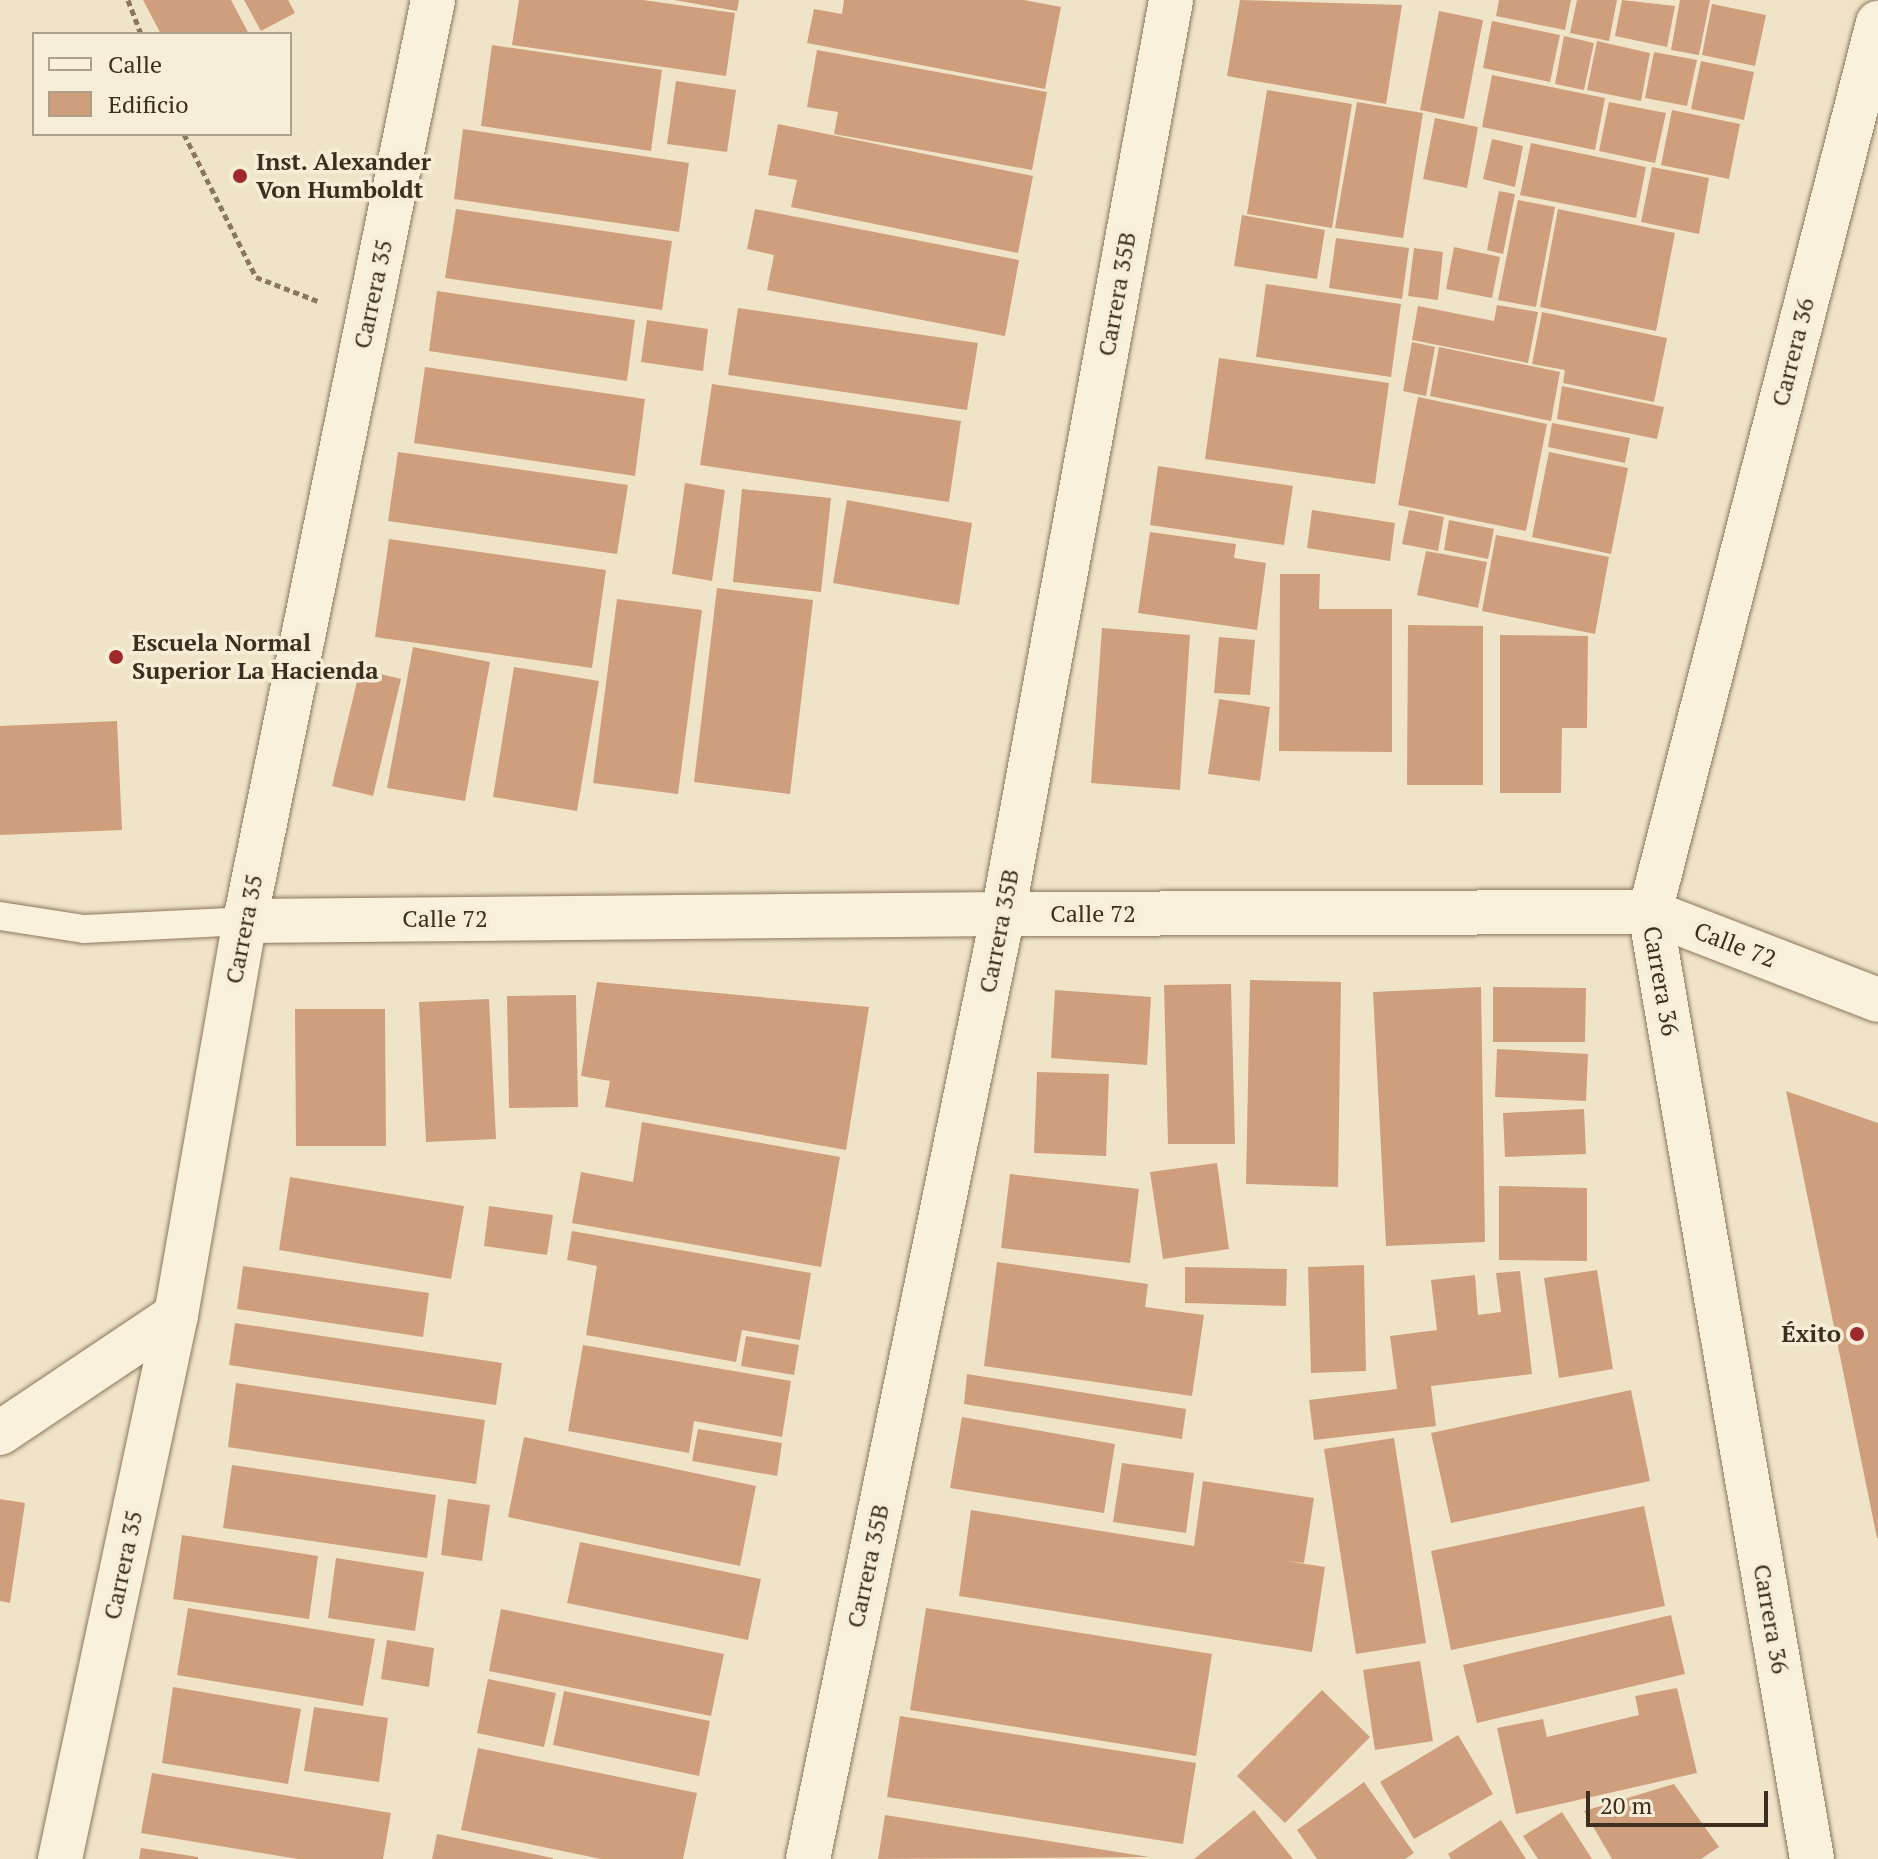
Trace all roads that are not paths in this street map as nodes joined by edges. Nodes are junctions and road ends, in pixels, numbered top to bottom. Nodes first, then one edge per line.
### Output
1 (433, 0) edge
2 (1171, 0) edge
3 (1878, 23) edge
4 (1650, 912) junction
5 (1003, 914) junction
6 (0, 916) edge
7 (245, 921) junction
8 (1878, 1000) edge
9 (176, 1315) junction
10 (0, 1433) edge
11 (60, 1859) edge
12 (808, 1859) edge
13 (1812, 1859) edge

1 - 7 street, Carrera 35
2 - 5 street, Carrera 35B
3 - 4 street, Carrera 36
4 - 5 street, Calle 72
4 - 8 street, Calle 72
4 - 13 street, Carrera 36
5 - 7 street, Calle 72
5 - 12 street, Carrera 35B
6 - 7 lane
7 - 9 street, Carrera 35
9 - 10 street
9 - 11 street, Carrera 35

